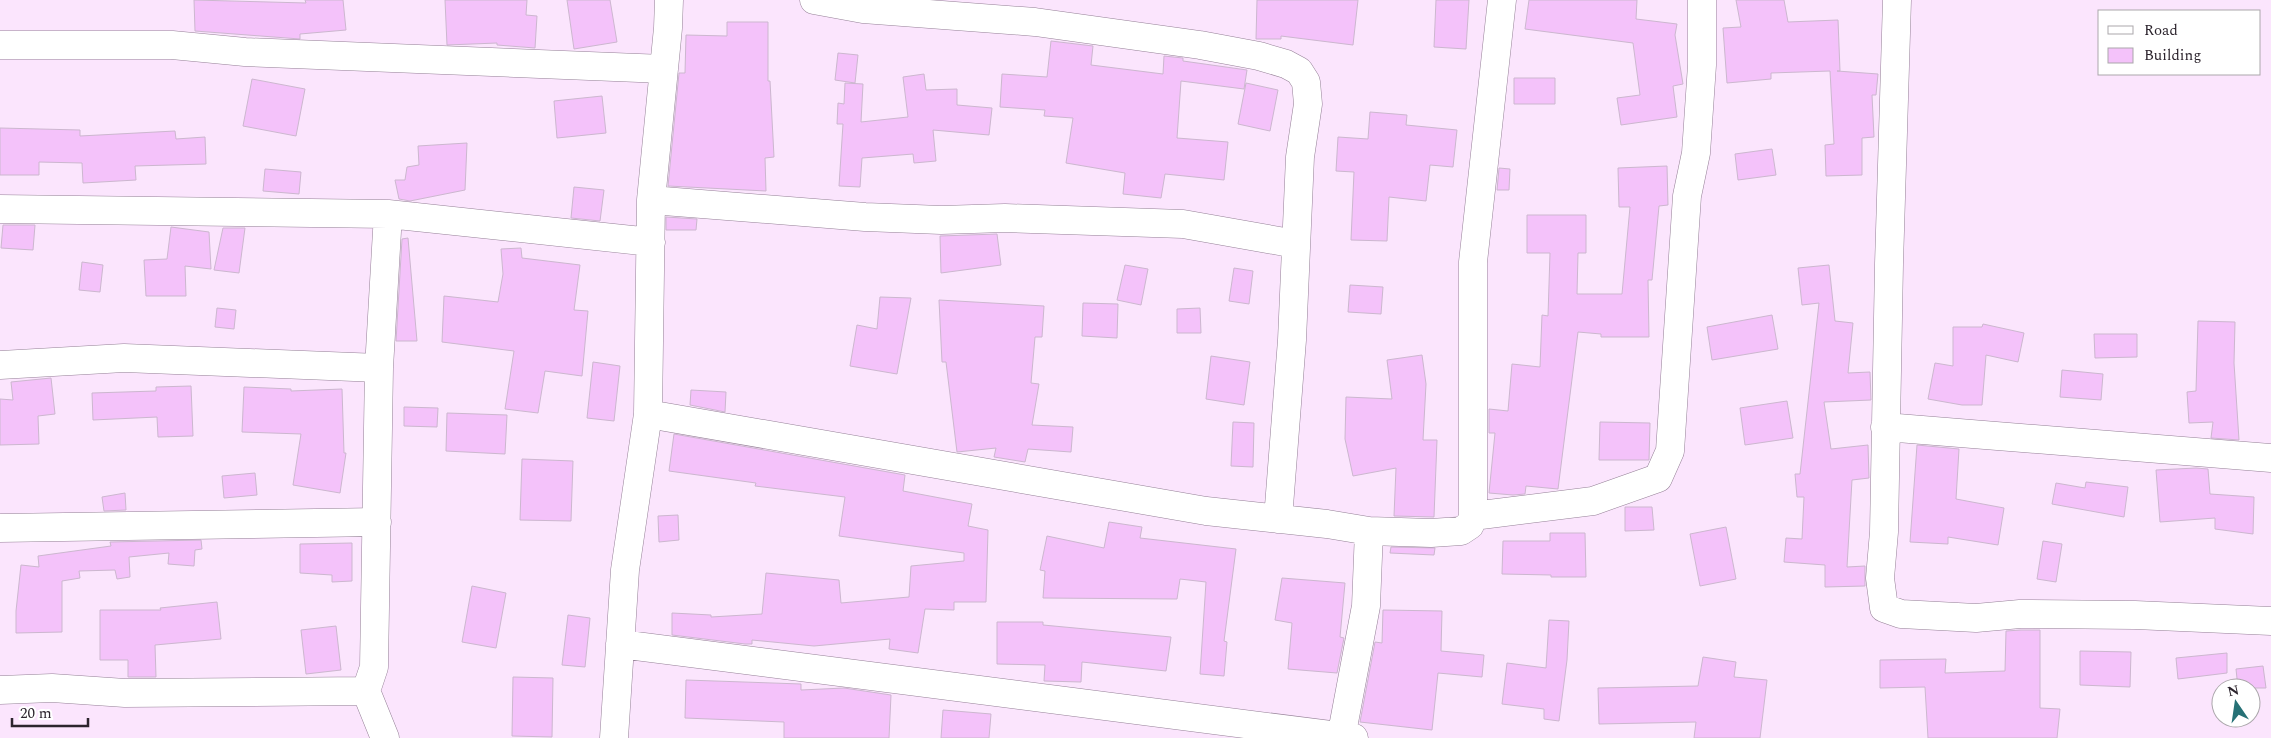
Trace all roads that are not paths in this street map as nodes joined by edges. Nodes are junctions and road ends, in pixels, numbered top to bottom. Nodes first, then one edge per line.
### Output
1 (669, 0) edge
2 (814, 0) edge
3 (1502, 0) edge
4 (1702, 0) edge
5 (1898, 0) edge
6 (0, 44) edge
7 (664, 69) junction
8 (651, 200) junction
9 (0, 209) edge
10 (388, 214) junction
11 (651, 242) junction
12 (1296, 244) junction
13 (0, 365) edge
14 (379, 368) junction
15 (648, 414) junction
16 (1885, 427) junction
17 (2271, 458) edge
18 (1473, 516) junction
19 (1278, 519) junction
20 (377, 522) junction
21 (0, 528) edge
22 (1369, 531) junction
23 (2271, 621) edge
24 (620, 644) junction
25 (0, 690) edge
26 (366, 691) junction
27 (1346, 737) edge
28 (385, 738) edge
29 (614, 738) edge

1 - 7 street
2 - 12 street
3 - 18 street
4 - 18 street
5 - 16 street
6 - 7 street
7 - 8 street
8 - 11 street
8 - 12 street
9 - 10 street
10 - 11 street
10 - 14 street
11 - 15 street
12 - 19 street
13 - 14 street
14 - 20 street
15 - 19 street
15 - 24 street
16 - 17 street
16 - 23 street
18 - 22 street
19 - 22 street
20 - 21 street
20 - 26 street
22 - 27 street
24 - 27 street
24 - 29 street
25 - 26 street
26 - 28 street

